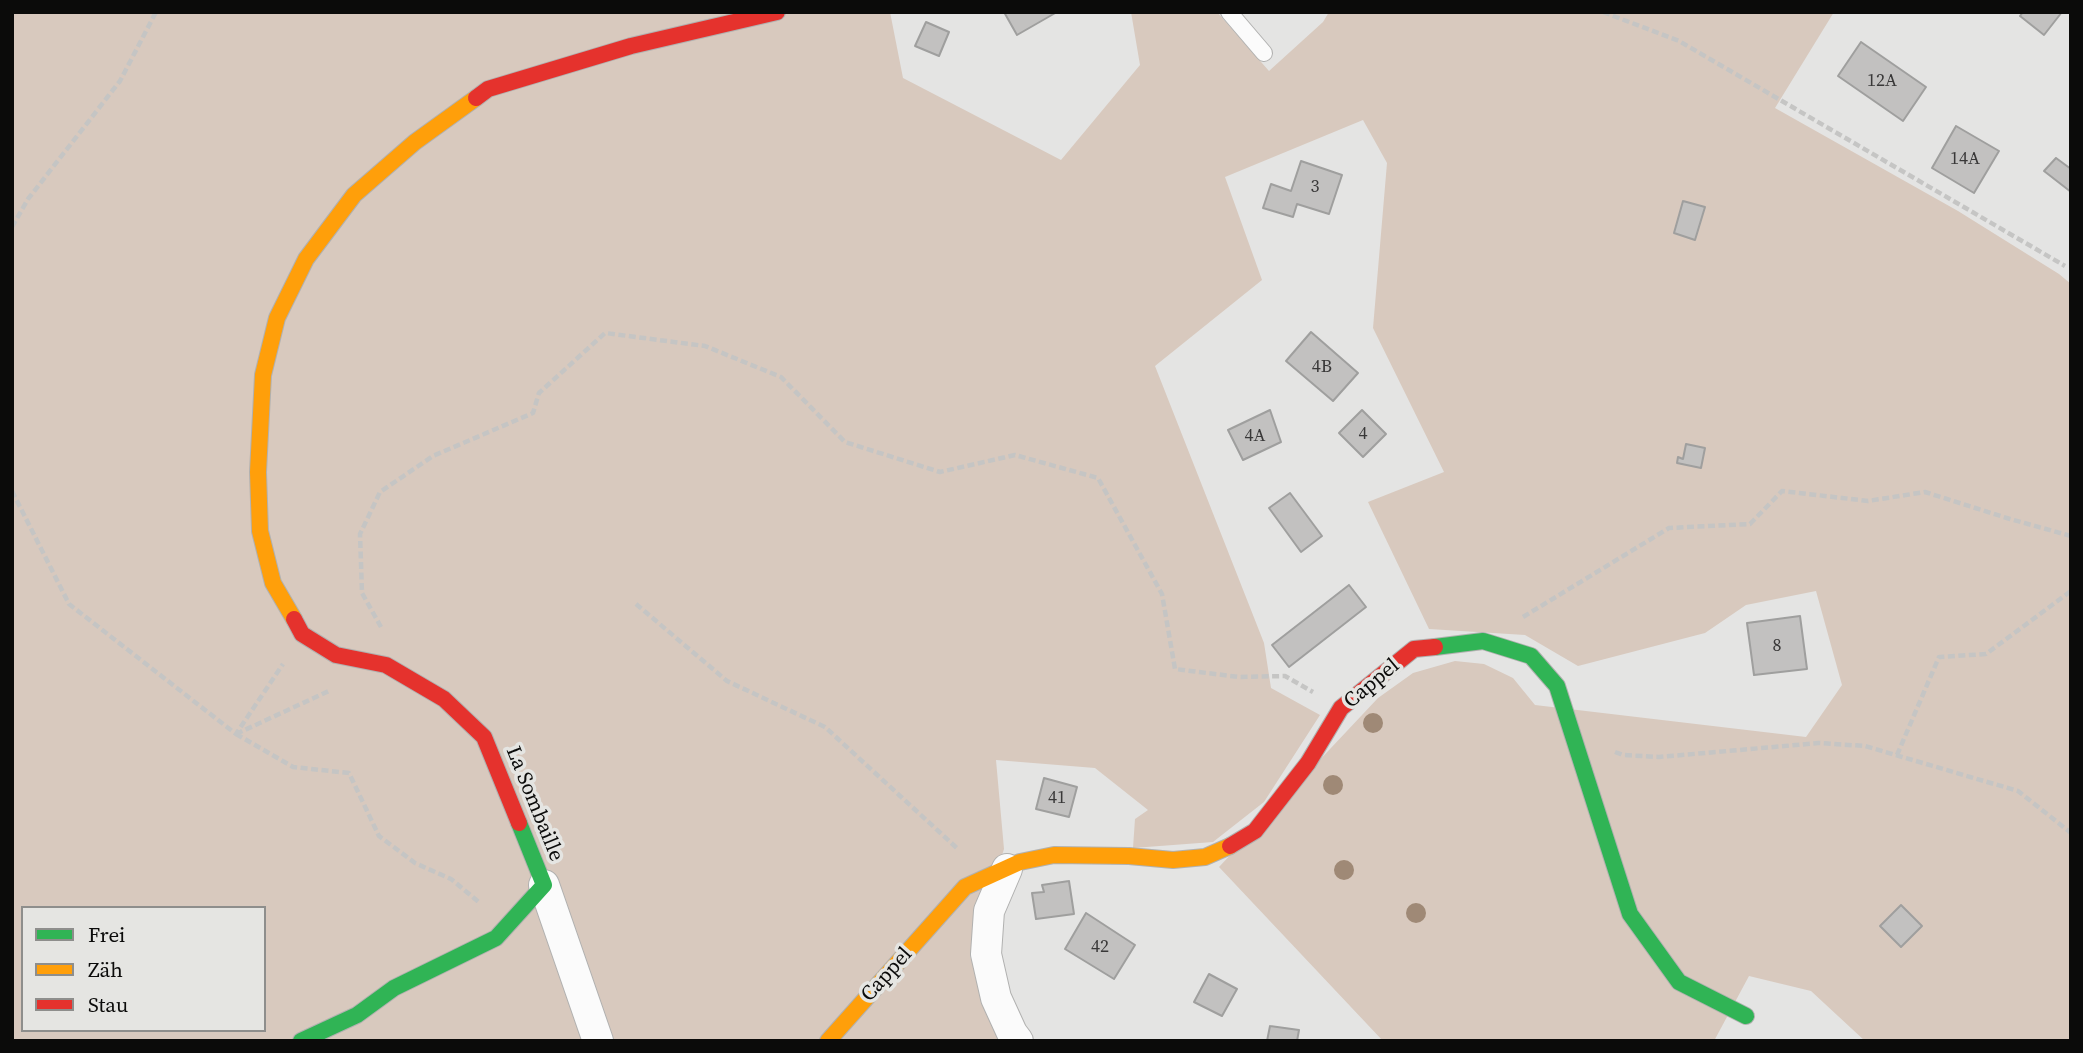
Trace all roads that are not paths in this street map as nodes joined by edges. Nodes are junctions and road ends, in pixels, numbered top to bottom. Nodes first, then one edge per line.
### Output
1 (777, 12) edge
2 (1229, 12) edge
3 (1264, 53) dead end
4 (997, 873) junction
5 (544, 885) junction
6 (1746, 1016) dead end
7 (301, 1041) edge
8 (598, 1041) edge
9 (828, 1041) edge
10 (1018, 1041) edge

1 - 5 street, La Sombaille
2 - 3 lane
4 - 6 street, Cappel
4 - 9 street, Cappel
4 - 10 street
5 - 7 street, La Sombaille
5 - 8 street

